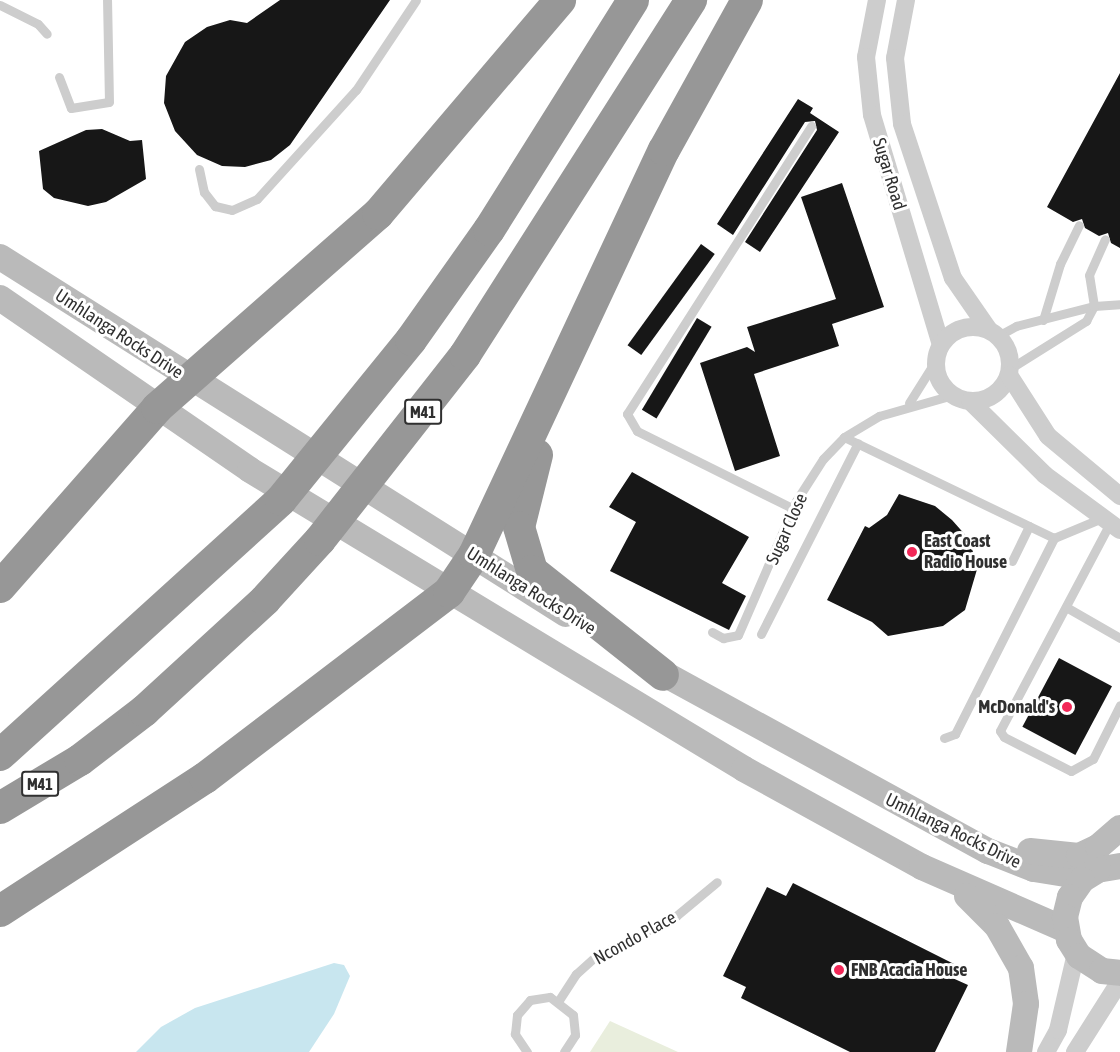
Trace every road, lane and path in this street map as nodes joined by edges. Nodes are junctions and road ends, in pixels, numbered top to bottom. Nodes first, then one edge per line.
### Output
1 (107, 0) edge
2 (416, 0) edge
3 (560, 0) edge
4 (633, 0) edge
5 (691, 0) edge
6 (747, 0) edge
7 (877, 0) edge
8 (906, 0) edge
9 (0, 5) edge
10 (47, 34) dead end
11 (59, 77) dead end
12 (811, 126) dead end
13 (199, 170) dead end
14 (1079, 225) dead end
15 (1105, 239) dead end
16 (0, 257) edge
17 (0, 298) edge
18 (1120, 304) edge
19 (1094, 306) junction
20 (1043, 320) junction
21 (993, 333) junction
22 (570, 351) junction
23 (939, 353) junction
24 (1010, 372) junction
25 (188, 378) junction
26 (952, 395) junction
27 (970, 401) junction
28 (907, 405) junction
29 (156, 408) junction
30 (844, 437) junction
31 (858, 443) junction
32 (1120, 496) edge
33 (792, 508) junction
34 (1111, 524) edge
35 (1029, 526) junction
36 (1054, 538) junction
37 (474, 555) junction
38 (1012, 561) dead end
39 (0, 586) edge
40 (449, 592) junction
41 (1066, 607) junction
42 (712, 632) dead end
43 (761, 634) dead end
44 (1120, 638) edge
45 (663, 675) junction
46 (1120, 705) edge
47 (28, 726) junction
48 (944, 738) dead end
49 (0, 744) edge
50 (0, 755) edge
51 (80, 760) junction
52 (0, 808) edge
53 (910, 812) junction
54 (1120, 828) edge
55 (0, 832) edge
56 (1117, 862) edge
57 (1085, 877) junction
58 (949, 880) junction
59 (717, 882) dead end
60 (0, 911) edge
61 (1071, 941) junction
62 (1120, 973) edge
63 (1120, 981) edge
64 (559, 1000) junction
65 (519, 1048) edge
66 (527, 1052) edge
67 (564, 1052) edge
68 (1019, 1052) edge
69 (1046, 1052) edge
70 (1075, 1052) edge

1 - 11 lane
2 - 13 lane
3 - 25 highway
4 - 47 highway, M41
5 - 51 highway, M41
6 - 22 highway
7 - 23 street, Sugar Road
8 - 21 street, Sugar Road
9 - 10 lane
12 - 33 lane
14 - 20 lane
15 - 19 lane
16 - 25 main road, Umhlanga Rocks Drive
17 - 29 main road, Umhlanga Rocks Drive
18 - 19 lane
19 - 20 lane
19 - 24 lane
20 - 21 lane
21 - 23 street
21 - 24 street
22 - 37 highway
22 - 45 highway
23 - 26 street
23 - 28 lane
24 - 27 street
24 - 32 street
25 - 29 highway
25 - 37 main road, Umhlanga Rocks Drive
26 - 27 street
26 - 28 lane, Sugar Close
27 - 34 street
28 - 30 lane, Sugar Close
29 - 39 highway
29 - 40 main road, Umhlanga Rocks Drive
30 - 31 lane
30 - 33 lane, Sugar Close
31 - 35 lane
31 - 43 lane
33 - 42 lane, Sugar Close
34 - 36 lane
34 - 41 lane
35 - 36 lane
35 - 38 lane
36 - 48 lane
37 - 40 highway
37 - 45 main road, Umhlanga Rocks Drive
40 - 58 main road, Umhlanga Rocks Drive
40 - 60 highway
41 - 44 lane
41 - 46 lane
45 - 53 main road, Umhlanga Rocks Drive
47 - 49 highway
47 - 50 highway, M41
51 - 52 highway, M41
51 - 55 highway
53 - 54 main road
53 - 57 main road, Umhlanga Rocks Drive
56 - 57 main road
57 - 61 main road
58 - 61 main road, Umhlanga Rocks Drive
58 - 68 main road
59 - 64 lane, Ncondo Place
61 - 62 main road, Umhlanga Rocks Drive
61 - 69 street
63 - 70 street
64 - 65 lane
64 - 67 lane
65 - 66 lane

